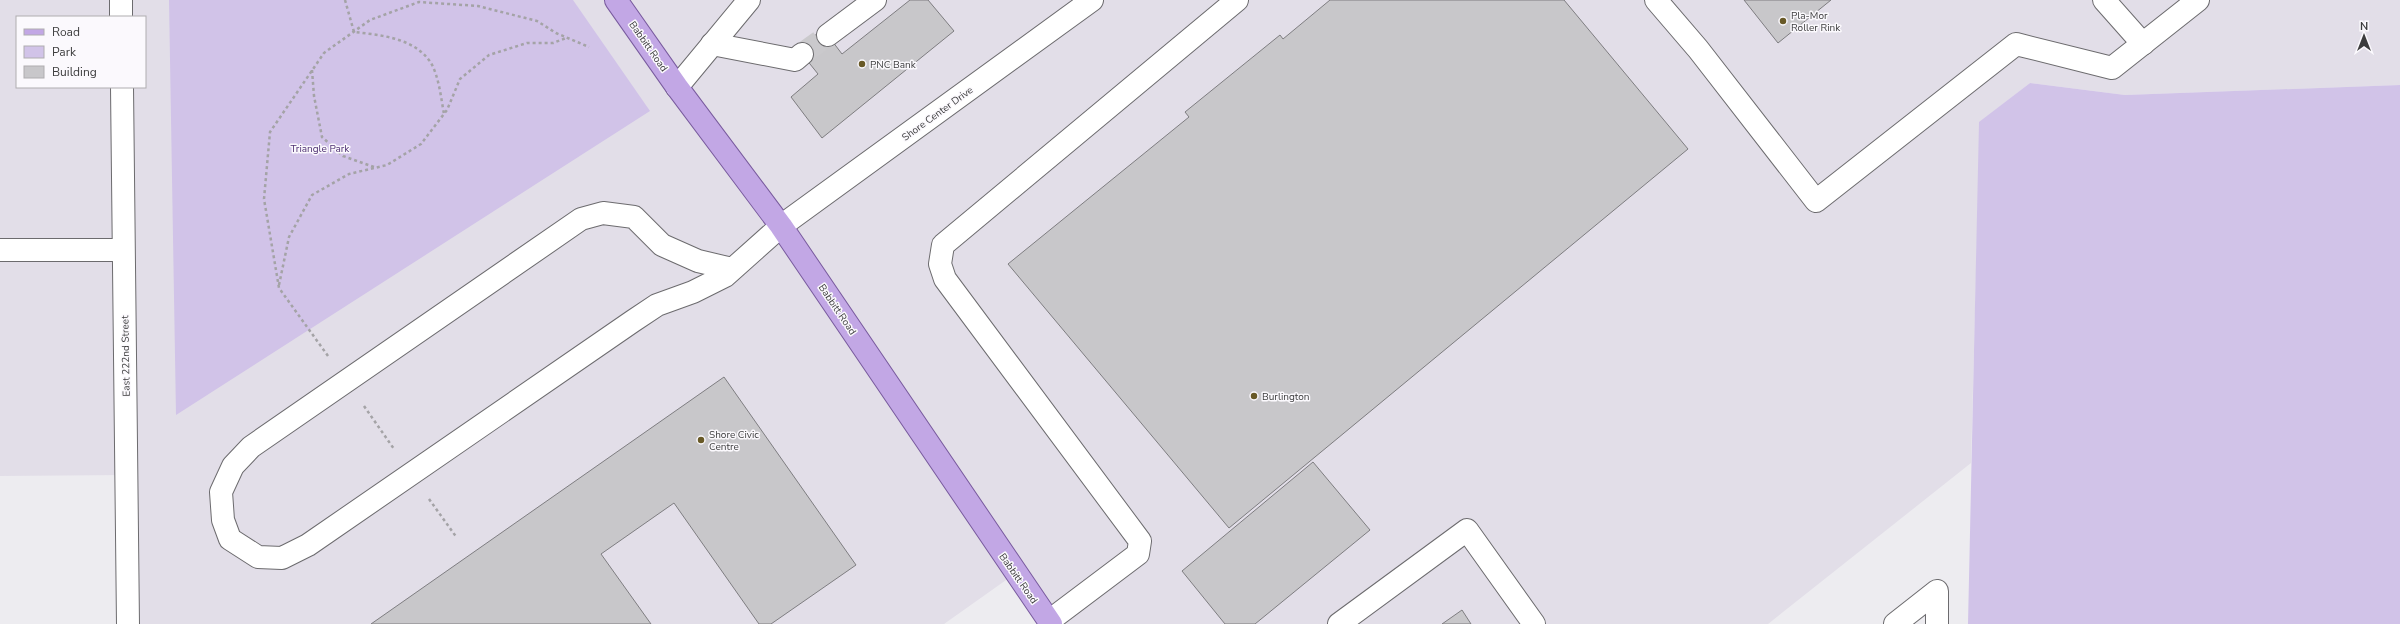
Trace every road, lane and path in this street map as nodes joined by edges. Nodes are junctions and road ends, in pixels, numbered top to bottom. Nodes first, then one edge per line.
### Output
1 (121, 0) edge
2 (345, 0) edge
3 (749, 0) edge
4 (875, 0) edge
5 (1092, 0) edge
6 (1237, 0) edge
7 (1656, 0) edge
8 (2104, 0) edge
9 (2198, 0) edge
10 (622, 2) edge
11 (121, 16) edge
12 (354, 32) junction
13 (828, 35) tunnel mouth
14 (568, 38) junction
15 (712, 44) junction
16 (2143, 44) junction
17 (589, 47) dead end
18 (802, 54) tunnel mouth
19 (312, 70) junction
20 (677, 87) junction
21 (122, 88) edge
22 (444, 114) junction
23 (374, 167) junction
24 (781, 226) junction
25 (0, 250) edge
26 (123, 250) junction
27 (732, 269) junction
28 (279, 288) junction
29 (346, 380) junction
30 (412, 474) junction
31 (457, 538) dead end
32 (1050, 622) edge
33 (128, 624) edge
34 (1339, 624) edge
35 (1534, 624) edge
36 (1895, 624) edge
37 (1937, 624) edge

1 - 11 street
2 - 12 path
3 - 15 street
4 - 13 street
5 - 24 street, Shore Center Drive
6 - 32 street
7 - 16 street
8 - 16 street
9 - 16 street
10 - 20 main road, Babbitt Road
12 - 14 path
12 - 19 path
12 - 22 path
14 - 17 path
14 - 22 path
15 - 18 street
15 - 20 street
19 - 23 path
19 - 28 path
20 - 24 main road, Babbitt Road
21 - 26 street, East 222nd Street
22 - 23 path
23 - 28 path
24 - 27 street, Shore Center Drive
24 - 32 main road, Babbitt Road
25 - 26 street
26 - 33 street, East 222nd Street
27 - 29 street, Shore Center Drive
27 - 30 street, Shore Center Drive
28 - 29 path
29 - 30 path
29 - 30 street, Shore Center Drive
30 - 31 path
34 - 35 street
36 - 37 street

